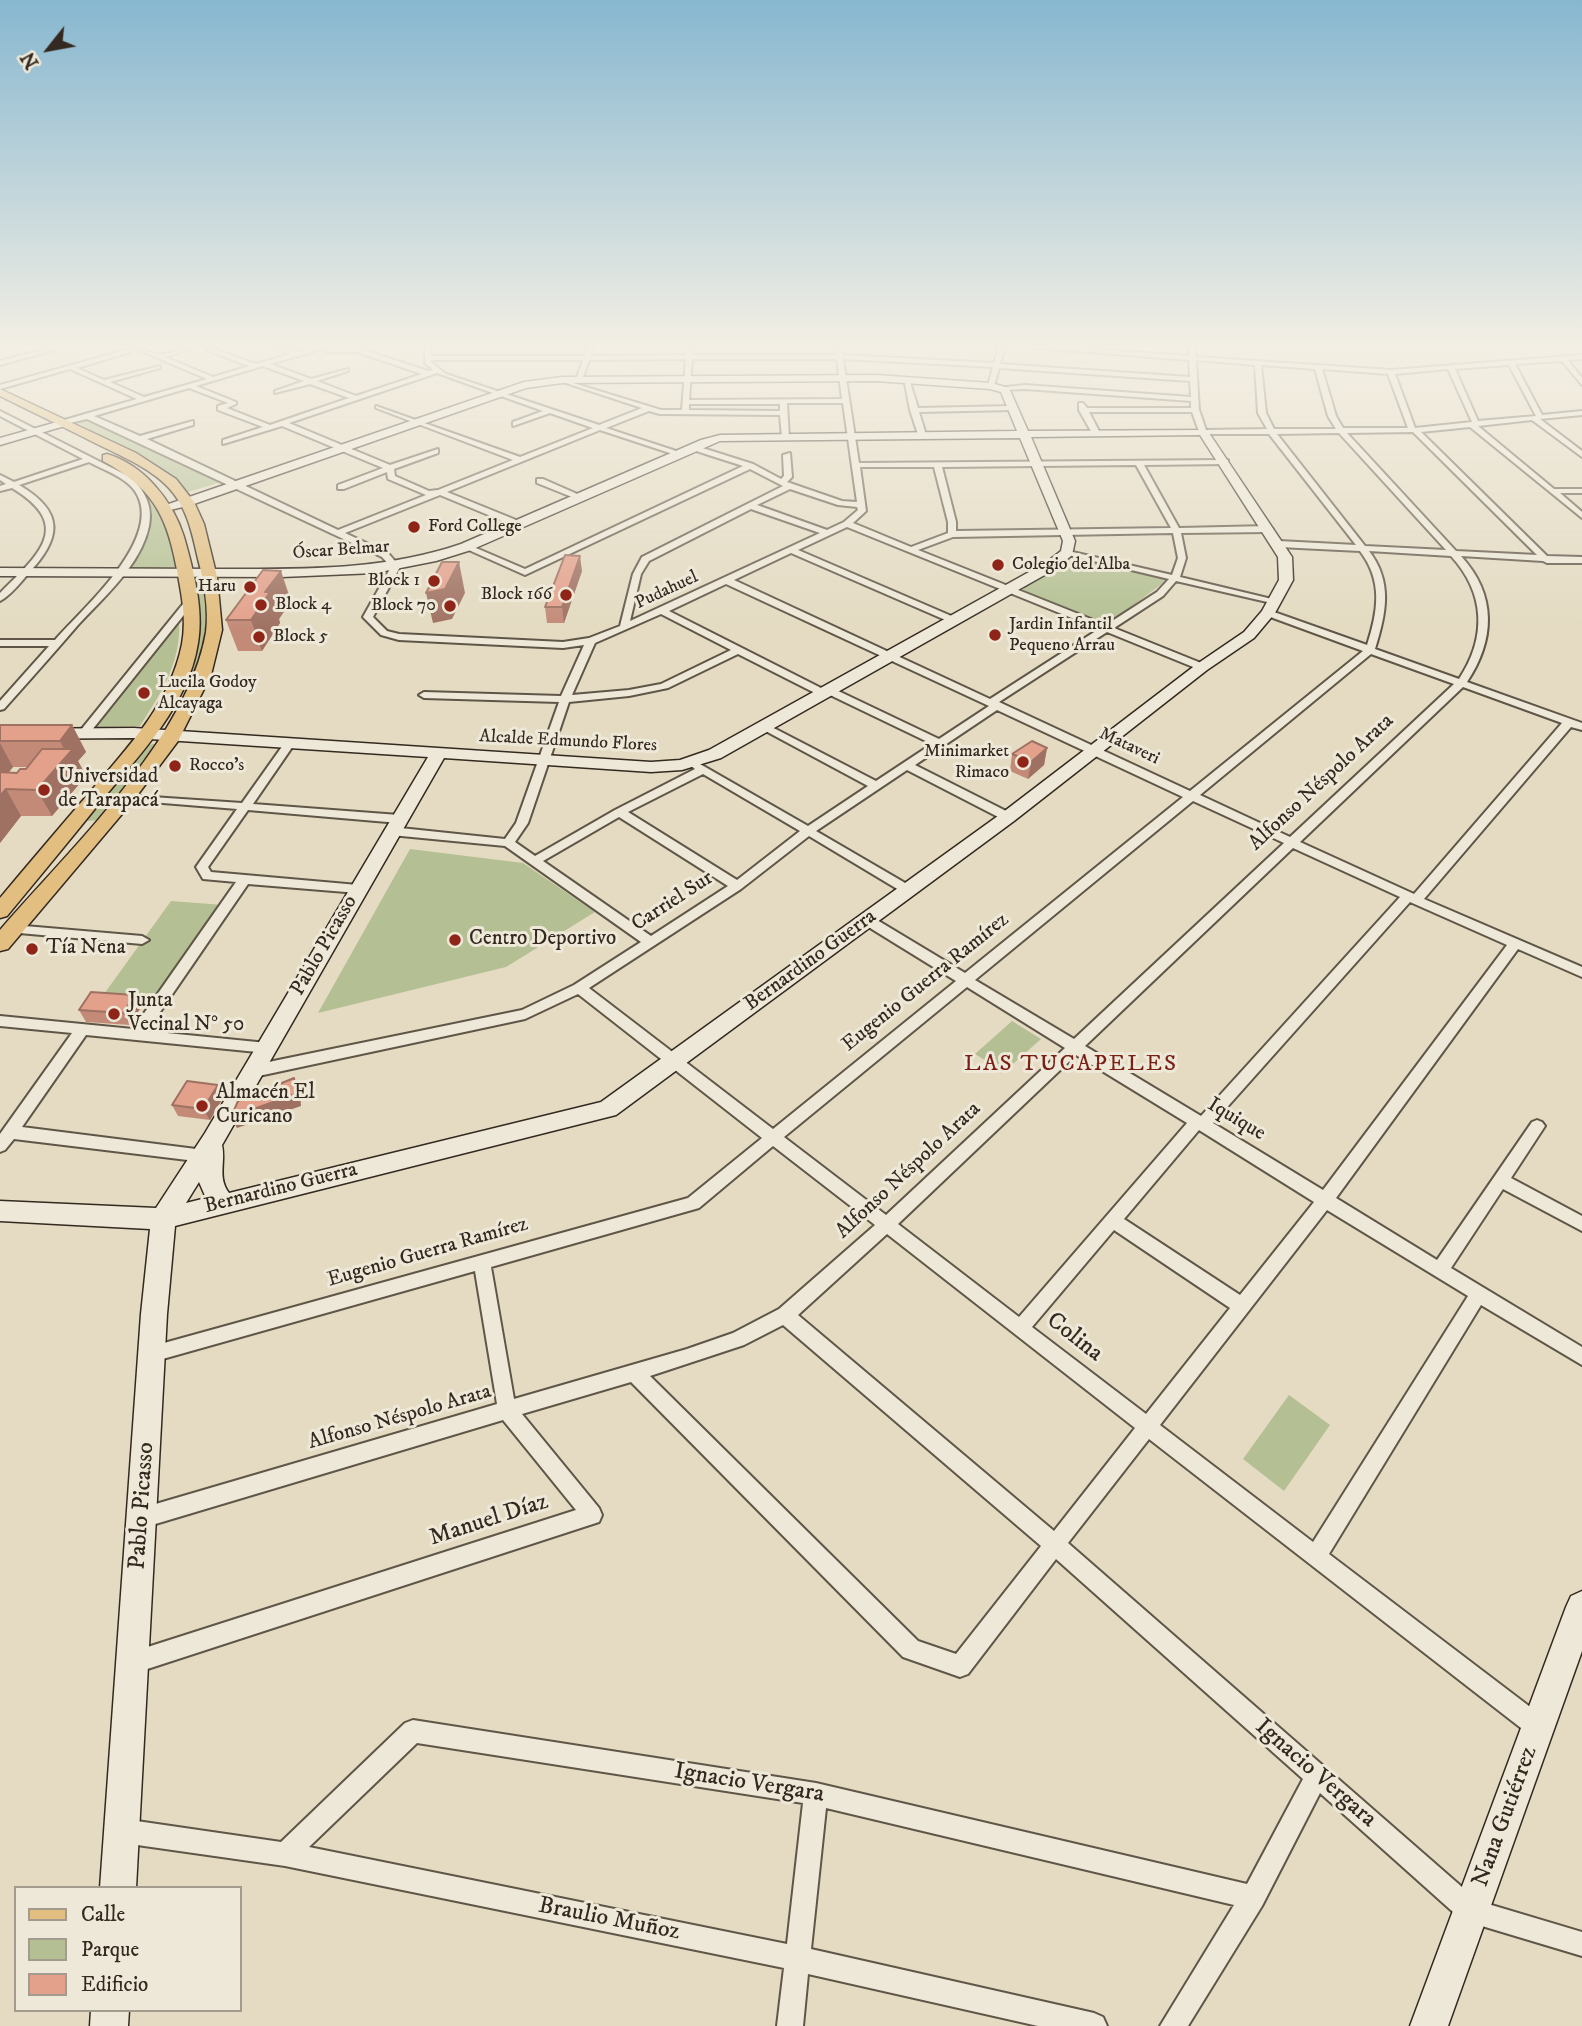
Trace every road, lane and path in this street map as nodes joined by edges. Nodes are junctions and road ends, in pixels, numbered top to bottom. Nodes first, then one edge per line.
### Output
1 (60, 441) edge
2 (66, 441) edge
3 (100, 441) edge
4 (144, 441) edge
5 (230, 441) edge
6 (323, 441) edge
7 (361, 441) edge
8 (469, 441) edge
9 (570, 441) edge
10 (637, 441) edge
11 (712, 441) edge
12 (852, 441) edge
13 (1027, 441) edge
14 (1209, 441) edge
15 (1279, 441) edge
16 (1350, 441) edge
17 (1424, 441) edge
18 (1494, 441) edge
19 (1564, 441) edge
20 (226, 442) dead end
21 (693, 447) junction
22 (340, 448) junction
23 (435, 451) dead end
24 (676, 454) junction
25 (787, 455) dead end
26 (1582, 455) edge
27 (92, 459) junction
28 (522, 460) junction
29 (1225, 462) junction
30 (1037, 463) junction
31 (1139, 463) junction
32 (937, 464) junction
33 (855, 465) junction
34 (750, 466) junction
35 (390, 468) junction
36 (0, 477) edge
37 (540, 481) dead end
38 (14, 484) junction
39 (236, 485) junction
40 (786, 485) junction
41 (341, 487) dead end
42 (0, 489) edge
43 (1553, 491) junction
44 (1582, 491) edge
45 (440, 492) junction
46 (580, 497) junction
47 (187, 502) junction
48 (861, 505) junction
49 (751, 506) junction
50 (166, 507) junction
51 (1582, 516) edge
52 (518, 524) junction
53 (847, 524) junction
54 (1269, 529) junction
55 (1176, 530) junction
56 (340, 532) junction
57 (1067, 532) junction
58 (828, 533) junction
59 (951, 534) junction
60 (1279, 544) junction
61 (466, 547) junction
62 (912, 549) junction
63 (1364, 550) junction
64 (792, 551) junction
65 (1067, 552) junction
66 (1582, 552) edge
67 (1455, 554) junction
68 (1547, 560) junction
69 (1562, 560) junction
70 (1582, 560) edge
71 (396, 567) junction
72 (0, 572) edge
73 (26, 572) junction
74 (121, 572) junction
75 (185, 573) junction
76 (209, 573) junction
77 (1175, 578) junction
78 (728, 581) junction
79 (1008, 589) junction
80 (0, 598) edge
81 (190, 601) junction
82 (1271, 608) junction
83 (662, 611) junction
84 (953, 620) junction
85 (624, 628) junction
86 (1109, 628) junction
87 (591, 641) junction
88 (0, 643) edge
89 (57, 643) junction
90 (738, 650) junction
91 (1370, 650) junction
92 (890, 656) junction
93 (1202, 667) junction
94 (1461, 683) junction
95 (826, 692) junction
96 (424, 695) dead end
97 (565, 699) junction
98 (995, 703) junction
99 (0, 707) edge
100 (1569, 722) junction
101 (764, 726) junction
102 (1582, 727) edge
103 (85, 733) junction
104 (0, 734) edge
105 (147, 734) junction
106 (172, 736) junction
107 (290, 743) junction
108 (939, 743) junction
109 (1094, 750) junction
110 (439, 753) junction
111 (544, 760) junction
112 (906, 765) junction
113 (698, 766) junction
114 (875, 785) junction
115 (1191, 796) junction
116 (126, 797) junction
117 (247, 806) junction
118 (620, 812) junction
119 (1008, 817) junction
120 (395, 825) junction
121 (72, 826) junction
122 (99, 828) junction
123 (808, 831) junction
124 (1292, 842) junction
125 (508, 843) junction
126 (533, 862) junction
127 (245, 879) junction
128 (737, 886) junction
129 (358, 890) junction
130 (908, 890) junction
131 (1412, 898) junction
132 (0, 911) edge
133 (867, 920) junction
134 (13, 929) junction
135 (142, 940) dead end
136 (651, 942) junction
137 (1516, 942) junction
138 (0, 944) edge
139 (1582, 972) edge
140 (966, 980) junction
141 (579, 988) junction
142 (0, 1021) edge
143 (83, 1029) junction
144 (137, 1034) junction
145 (1075, 1047) junction
146 (267, 1048) junction
147 (673, 1061) junction
148 (254, 1071) junction
149 (1200, 1123) junction
150 (1537, 1126) dead end
151 (10, 1132) junction
152 (773, 1138) junction
153 (0, 1146) edge
154 (209, 1148) junction
155 (1502, 1181) junction
156 (1325, 1200) junction
157 (224, 1203) junction
158 (0, 1211) edge
159 (163, 1219) junction
160 (1113, 1220) junction
161 (1582, 1224) edge
162 (886, 1225) junction
163 (482, 1262) junction
164 (1440, 1270) junction
165 (1479, 1293) junction
166 (1242, 1306) junction
167 (785, 1315) junction
168 (1020, 1328) junction
169 (152, 1354) junction
170 (1582, 1356) edge
171 (633, 1372) junction
172 (507, 1410) junction
173 (1148, 1427) junction
174 (142, 1518) junction
175 (1055, 1545) junction
176 (1316, 1556) junction
177 (1582, 1607) edge
178 (131, 1663) junction
179 (1573, 1665) edge
180 (1538, 1727) junction
181 (1317, 1776) junction
182 (816, 1794) junction
183 (121, 1831) junction
184 (285, 1854) junction
185 (118, 1886) edge
186 (1253, 1897) junction
187 (1471, 1911) junction
188 (1582, 1944) edge
189 (799, 1959) junction
190 (790, 2026) edge
191 (1094, 2026) edge
192 (1173, 2026) edge
193 (1429, 2026) edge

1 - 27 street
2 - 50 main road
3 - 47 main road
4 - 39 street
5 - 20 street
6 - 22 street
7 - 22 street
8 - 28 street
9 - 28 street
10 - 24 street
11 - 21 street, Óscar Belmar
12 - 33 street
13 - 30 street
14 - 29 street, Bernardino Guerra
15 - 63 street
16 - 67 street, Alfonso Néspolo Arata
17 - 68 street
18 - 43 street
19 - 26 street
21 - 24 street, Óscar Belmar
21 - 34 street
22 - 35 street
22 - 39 street
23 - 35 street
24 - 46 street, Óscar Belmar
25 - 40 street
27 - 38 street
27 - 74 street
28 - 45 street
29 - 31 street
29 - 54 street, Bernardino Guerra
30 - 31 street
30 - 32 street
30 - 57 street
31 - 55 street
32 - 33 street
32 - 59 street
33 - 48 street
34 - 40 street
34 - 61 street
35 - 41 street
35 - 45 street
36 - 38 street
37 - 46 street
38 - 42 street
38 - 73 street
39 - 47 street
39 - 56 street
40 - 48 street
40 - 49 street
43 - 44 street
43 - 51 street
45 - 52 street
45 - 56 street
46 - 52 street, Óscar Belmar
47 - 50 street
47 - 76 main road
48 - 53 street, Pudahuel
49 - 58 street
49 - 85 street
50 - 75 main road
52 - 61 street, Óscar Belmar
53 - 58 street, Pudahuel
53 - 62 street
54 - 55 street
54 - 60 street, Bernardino Guerra
55 - 57 street
55 - 77 street
56 - 71 street
57 - 59 street
57 - 65 street
58 - 64 street, Pudahuel
59 - 62 street
60 - 63 street
60 - 82 street, Bernardino Guerra
61 - 71 street, Óscar Belmar
62 - 79 street
63 - 67 street
63 - 91 street
64 - 78 street, Pudahuel
64 - 84 street
65 - 77 street
65 - 79 street, Alcalde Edmundo Flores
66 - 69 street
67 - 68 street
67 - 94 street, Alfonso Néspolo Arata
68 - 69 street
69 - 70 street
71 - 76 street, Óscar Belmar
71 - 87 street, Pudahuel
72 - 73 street, Óscar Belmar
73 - 74 street, Óscar Belmar
73 - 80 street
74 - 75 street, Óscar Belmar
74 - 89 street
75 - 76 street, Óscar Belmar
75 - 81 main road
76 - 106 main road
77 - 82 street
77 - 86 street, Carriel Sur
78 - 83 street, Pudahuel
78 - 92 street, Mataveri
79 - 84 street, Alcalde Edmundo Flores
79 - 86 street
81 - 103 street
81 - 105 main road
82 - 91 street
82 - 93 street, Bernardino Guerra
83 - 85 street, Pudahuel
83 - 90 street
84 - 92 street, Alcalde Edmundo Flores
85 - 87 street, Pudahuel
86 - 93 street
86 - 98 street, Carriel Sur
87 - 97 street
88 - 89 street
89 - 99 street
90 - 95 street
90 - 97 street
91 - 94 street
91 - 115 street, Eugenio Guerra Ramírez
92 - 95 street, Alcalde Edmundo Flores
92 - 98 street, Mataveri
93 - 109 street, Bernardino Guerra
94 - 100 street
94 - 124 street, Alfonso Néspolo Arata
95 - 101 street, Alcalde Edmundo Flores
95 - 108 street
96 - 97 street
97 - 111 street
98 - 108 street, Carriel Sur
98 - 109 street, Mataveri
100 - 102 street
100 - 131 street
101 - 113 street, Alcalde Edmundo Flores
101 - 114 street
103 - 104 street, Alcalde Edmundo Flores
103 - 105 street, Alcalde Edmundo Flores
105 - 106 street, Alcalde Edmundo Flores
105 - 121 main road
106 - 107 street, Alcalde Edmundo Flores
106 - 116 main road
107 - 110 street, Alcalde Edmundo Flores
107 - 117 street
108 - 112 street, Carriel Sur
109 - 115 street, Mataveri
109 - 119 street, Bernardino Guerra
110 - 111 street, Alcalde Edmundo Flores
110 - 120 street, Pablo Picasso
111 - 113 street, Alcalde Edmundo Flores
111 - 125 street
112 - 114 street, Carriel Sur
112 - 119 street
113 - 118 street
113 - 123 street
114 - 123 street, Carriel Sur
115 - 124 street, Mataveri
115 - 140 street, Eugenio Guerra Ramírez
116 - 117 street
116 - 122 main road
117 - 120 street
117 - 127 street
118 - 126 street
118 - 128 street
119 - 130 street, Bernardino Guerra
120 - 125 street
120 - 129 street, Pablo Picasso
121 - 122 main road
121 - 132 main road
122 - 134 main road
123 - 128 street, Carriel Sur
123 - 130 street
124 - 131 street, Mataveri
124 - 145 street, Alfonso Néspolo Arata
125 - 126 street
126 - 136 street
127 - 129 street
127 - 144 street
128 - 136 street, Carriel Sur
129 - 146 street, Pablo Picasso
130 - 133 street, Bernardino Guerra
131 - 137 street, Mataveri
131 - 149 street
133 - 140 street, Iquique
133 - 147 street, Bernardino Guerra
134 - 135 street
134 - 138 main road
136 - 141 street, Carriel Sur
137 - 139 street, Mataveri
137 - 156 street
140 - 145 street, Iquique
140 - 152 street, Eugenio Guerra Ramírez
141 - 147 street, Colina
141 - 148 street, Carriel Sur
142 - 143 street
143 - 144 street
143 - 151 street
144 - 146 street
145 - 149 street, Iquique
145 - 162 street, Alfonso Néspolo Arata
146 - 148 street, Pablo Picasso
147 - 152 street, Colina
147 - 157 street, Bernardino Guerra
148 - 154 street, Pablo Picasso
149 - 156 street, Iquique
149 - 160 street
150 - 155 street
151 - 153 street
151 - 154 street
152 - 162 street, Colina
152 - 163 street, Eugenio Guerra Ramírez
154 - 157 street, Pablo Picasso
154 - 159 street, Pablo Picasso
155 - 161 street
155 - 164 street
156 - 164 street, Iquique
156 - 166 street
157 - 159 street, Bernardino Guerra
158 - 159 street, Bernardino Guerra
159 - 169 street, Pablo Picasso
160 - 166 street
160 - 168 street
162 - 167 street, Alfonso Néspolo Arata
162 - 168 street, Colina
163 - 169 street, Eugenio Guerra Ramírez
163 - 172 street, Manuel Díaz
164 - 165 street, Iquique
165 - 170 street, Iquique
165 - 176 street
166 - 173 street
167 - 171 street, Alfonso Néspolo Arata
167 - 175 street, Ignacio Vergara
168 - 173 street, Colina
169 - 174 street, Pablo Picasso
171 - 172 street, Alfonso Néspolo Arata
171 - 175 street
172 - 174 street, Alfonso Néspolo Arata
172 - 178 street, Manuel Díaz
173 - 175 street
173 - 176 street, Colina
174 - 178 street, Pablo Picasso
175 - 181 street, Ignacio Vergara
176 - 180 street, Colina
177 - 179 street, Nana Gutiérrez
178 - 183 street, Pablo Picasso
179 - 180 street, Nana Gutiérrez
180 - 187 street, Nana Gutiérrez
181 - 186 street
181 - 187 street, Ignacio Vergara
182 - 184 street, Ignacio Vergara
182 - 186 street, Ignacio Vergara
182 - 189 street
183 - 184 street, Braulio Muñoz
183 - 185 street, Pablo Picasso
184 - 189 street, Braulio Muñoz
186 - 192 street
187 - 188 street, Ignacio Vergara
187 - 193 street, Nana Gutiérrez
189 - 190 street
189 - 191 street, Braulio Muñoz

